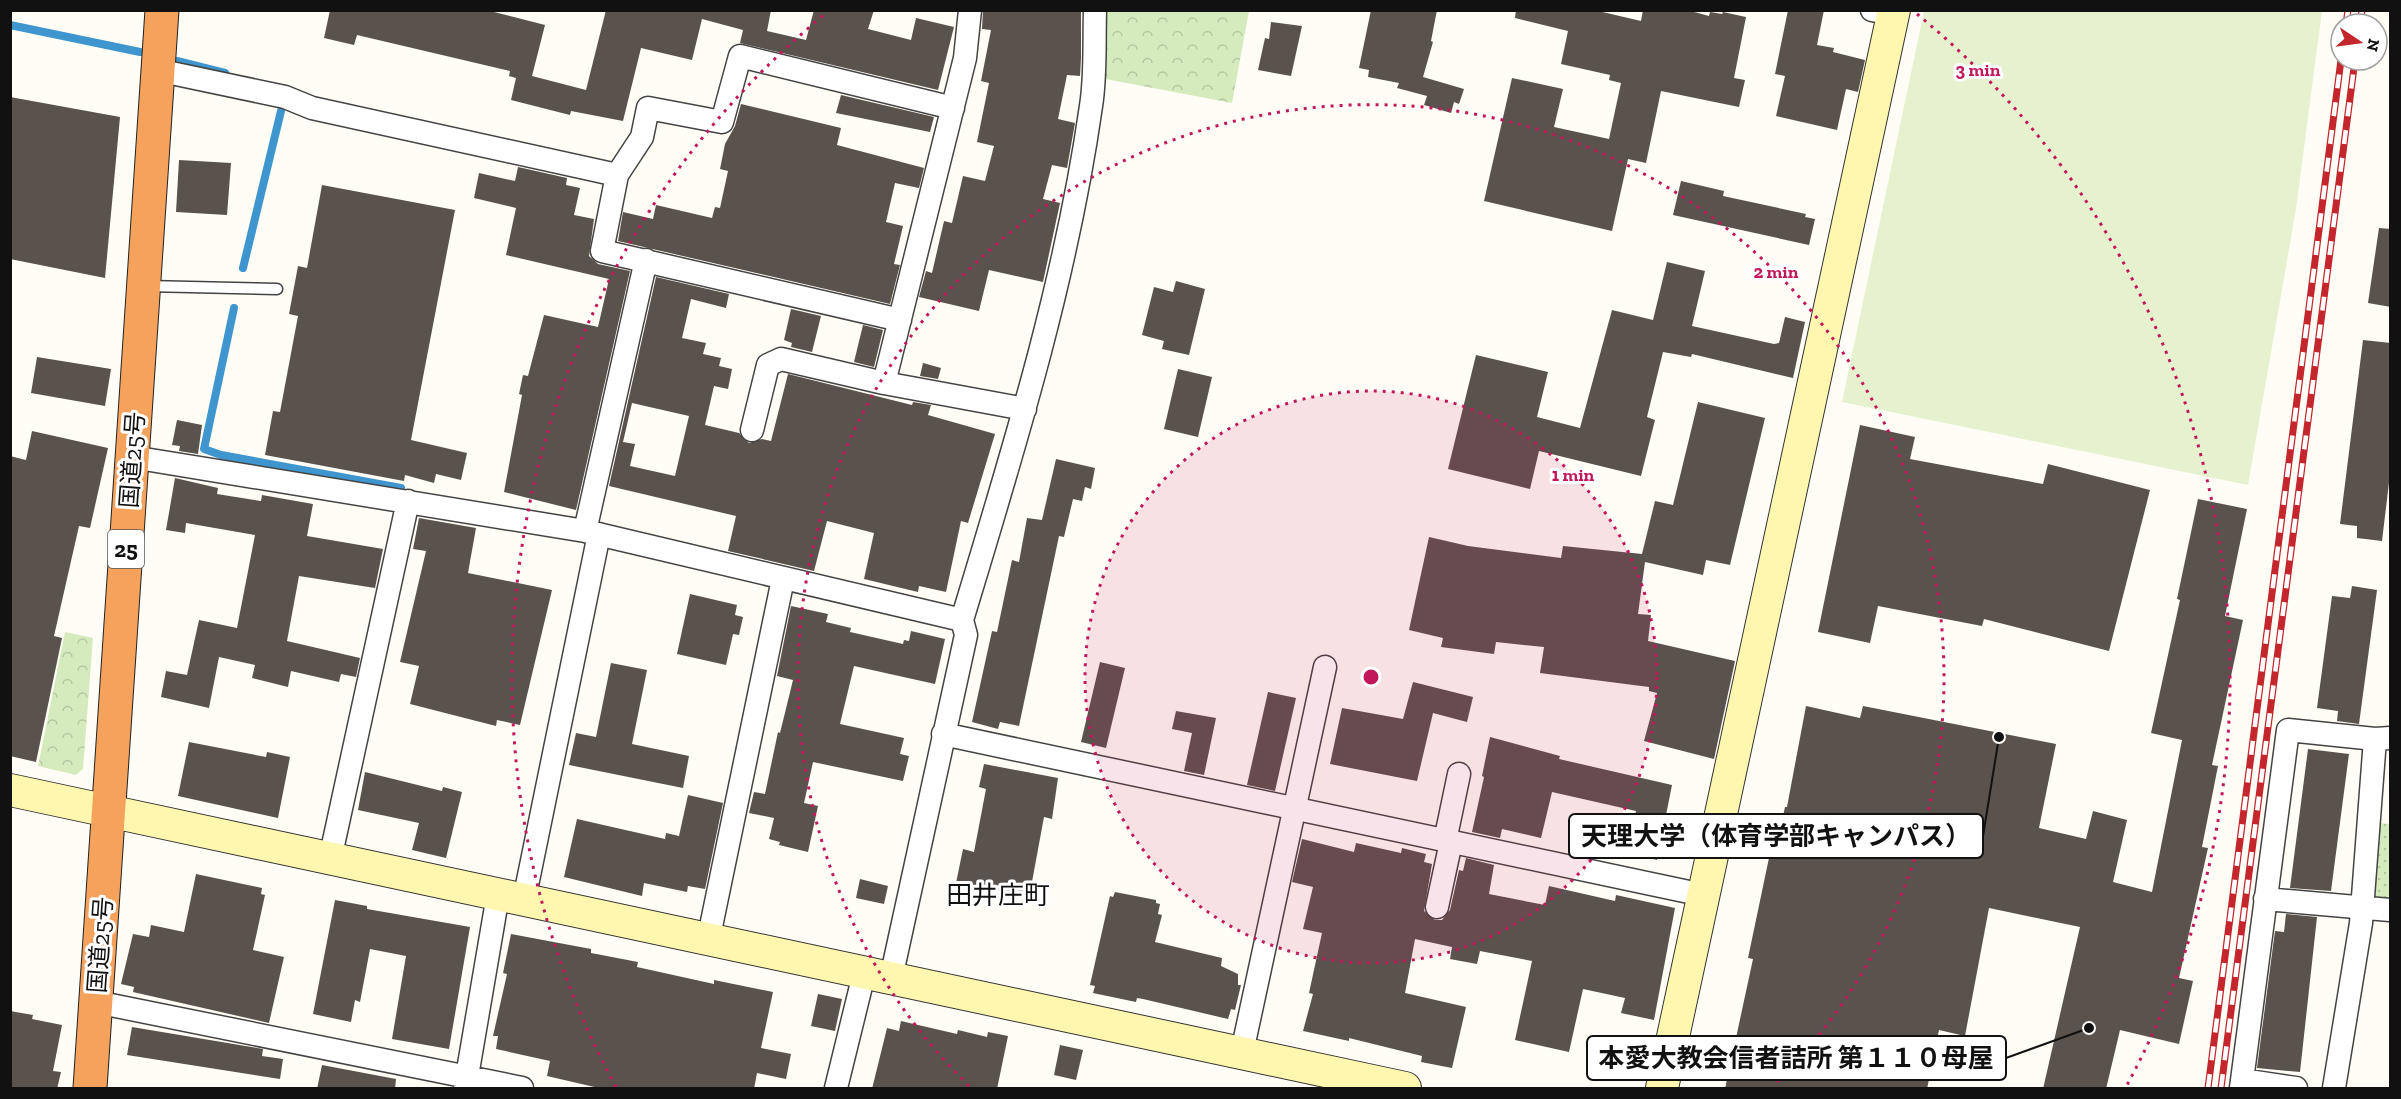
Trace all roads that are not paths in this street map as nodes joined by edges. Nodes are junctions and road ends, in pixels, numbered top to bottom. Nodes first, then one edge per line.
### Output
1 (162, 10) edge
2 (970, 10) edge
3 (1095, 10) edge
4 (1886, 12) edge
5 (157, 70) junction
6 (953, 108) junction
7 (617, 175) junction
8 (646, 260) junction
9 (143, 286) junction
10 (277, 289) dead end
11 (900, 320) junction
12 (884, 382) junction
13 (1025, 410) junction
14 (752, 430) dead end
15 (132, 457) junction
16 (408, 501) junction
17 (592, 533) junction
18 (783, 579) junction
19 (962, 620) junction
20 (1325, 667) dead end
21 (943, 734) junction
22 (2383, 738) edge
23 (1460, 774) dead end
24 (10, 790) edge
25 (1292, 810) junction
26 (108, 811) junction
27 (1448, 842) junction
28 (330, 859) junction
29 (1703, 895) junction
30 (511, 898) junction
31 (2265, 899) junction
32 (1437, 907) dead end
33 (2361, 908) junction
34 (2391, 910) edge
35 (708, 941) junction
36 (878, 976) junction
37 (96, 1002) junction
38 (1242, 1052) junction
39 (466, 1083) edge
40 (2242, 1084) edge
41 (90, 1089) edge
42 (522, 1089) edge
43 (836, 1089) edge
44 (1405, 1089) edge
45 (1662, 1089) edge
46 (2296, 1089) edge
47 (2334, 1089) edge

1 - 5 highway, 国道25号 / 25
2 - 6 street
3 - 13 street
4 - 29 street
5 - 7 street
5 - 9 highway, 国道25号 / 25
6 - 7 street
6 - 11 street
7 - 8 street
8 - 11 street
8 - 17 street
9 - 10 lane
9 - 15 highway, 国道25号 / 25
11 - 12 street
12 - 13 street
12 - 14 street
13 - 19 street
15 - 16 street
15 - 26 highway, 国道25号 / 25
16 - 17 street
16 - 28 street
17 - 18 street
17 - 30 street
18 - 19 street
18 - 35 street
19 - 21 street
20 - 25 street
21 - 25 street
21 - 36 street
22 - 31 street
22 - 33 street
23 - 27 street
24 - 26 street
25 - 27 street
25 - 38 street
26 - 28 street
26 - 37 highway, 国道25号 / 25
27 - 29 street
27 - 32 street
28 - 30 street
29 - 45 street
30 - 35 street
30 - 39 street
31 - 33 street
31 - 40 street
33 - 34 street
33 - 47 street
35 - 36 street
36 - 38 street
36 - 43 street
37 - 39 street
37 - 41 highway, 国道25号 / 25
38 - 44 street
39 - 42 street
40 - 46 street

